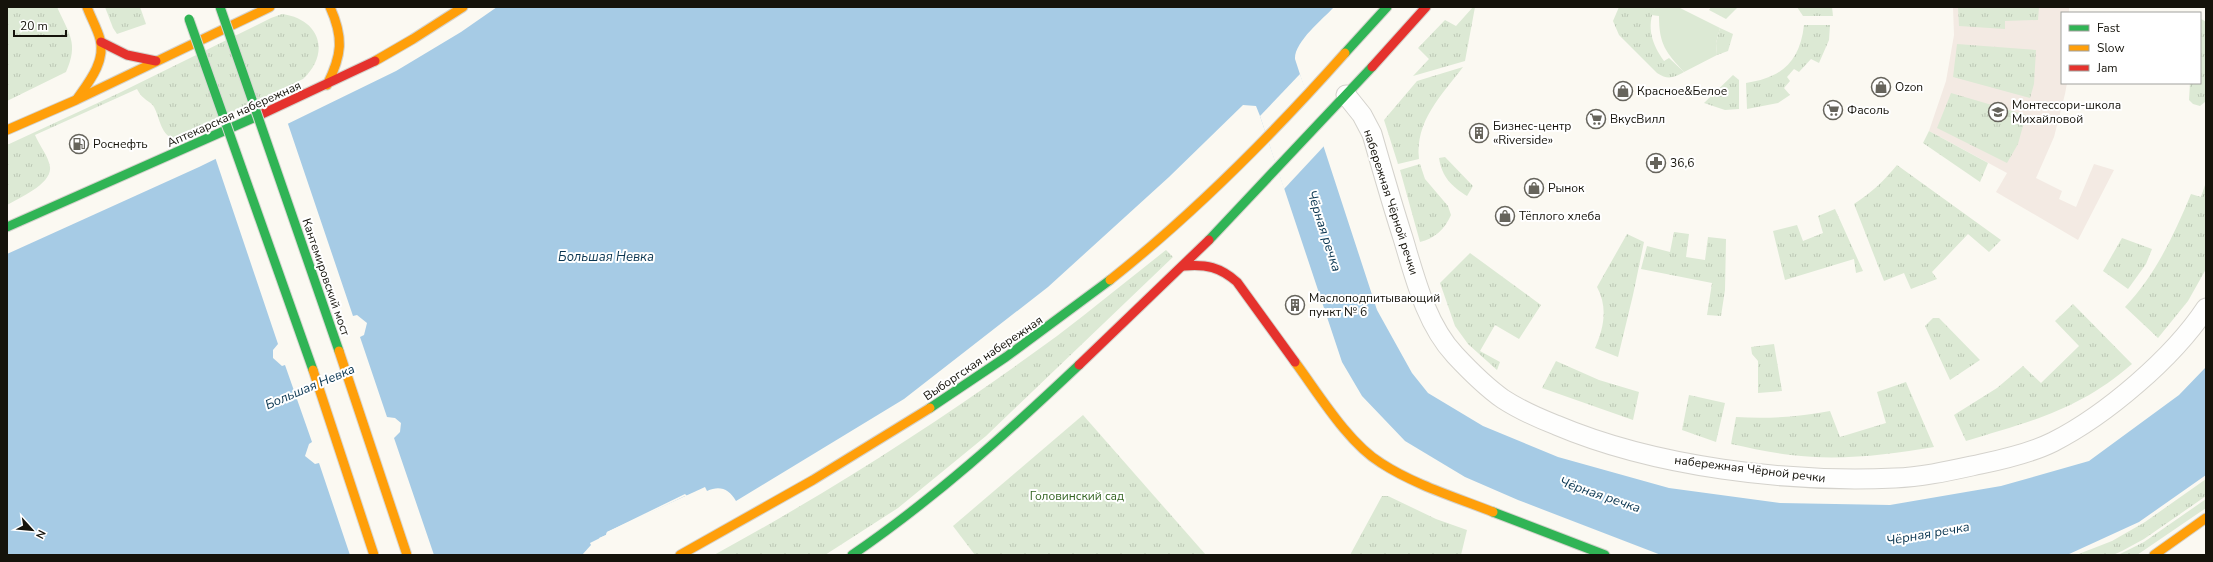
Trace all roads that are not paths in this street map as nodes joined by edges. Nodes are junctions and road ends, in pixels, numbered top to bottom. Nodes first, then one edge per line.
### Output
1 (87, 7) edge
2 (185, 7) edge
3 (220, 7) edge
4 (268, 7) edge
5 (324, 7) edge
6 (463, 7) edge
7 (1387, 7) edge
8 (1426, 7) edge
9 (331, 10) edge
10 (101, 42) junction
11 (197, 42) junction
12 (156, 61) junction
13 (327, 85) junction
14 (1346, 95) junction
15 (76, 100) junction
16 (7, 130) edge
17 (7, 226) edge
18 (1184, 266) junction
19 (2206, 308) edge
20 (2206, 518) edge
21 (374, 555) edge
22 (407, 555) edge
23 (680, 555) edge
24 (852, 555) edge
25 (1605, 555) edge
26 (2154, 555) edge

1 - 10 main road
2 - 11 main road, bridge
3 - 22 main road, Кантемировский мост, bridge
4 - 11 main road
5 - 9 main road
6 - 13 main road, Аптекарская набережная
7 - 23 main road, Выборгская набережная
8 - 14 main road
9 - 13 main road
10 - 12 main road
10 - 15 main road
11 - 12 main road
11 - 21 main road, bridge
12 - 15 main road
13 - 17 main road, Аптекарская набережная
14 - 18 main road
14 - 19 street, набережная Чёрной речки
15 - 16 main road
18 - 24 main road
18 - 25 main road
20 - 26 main road

